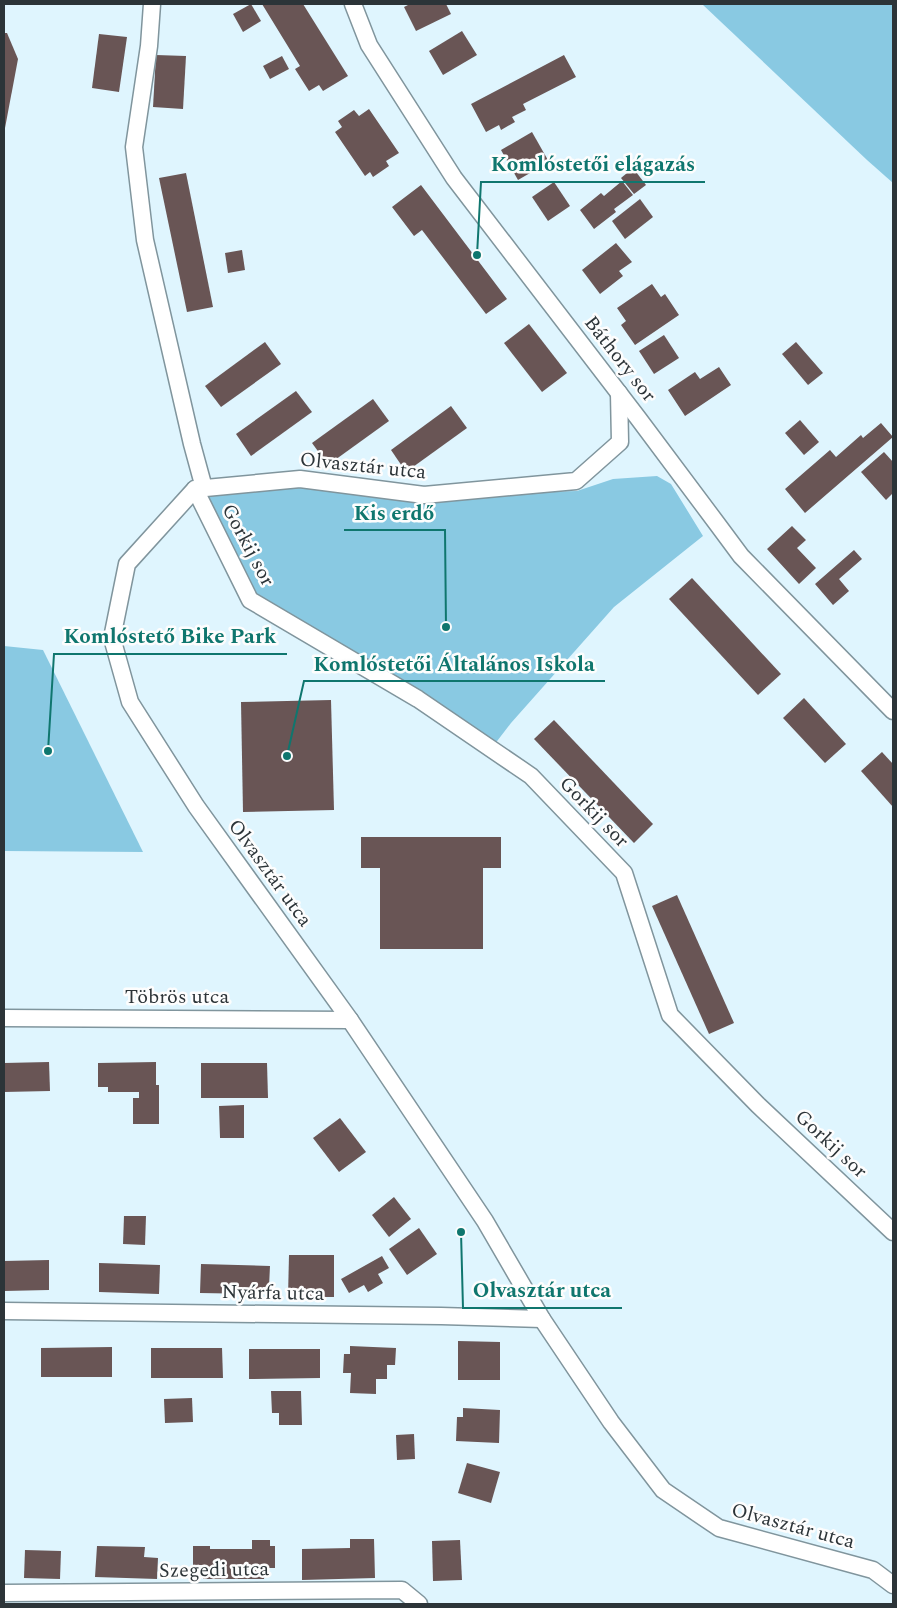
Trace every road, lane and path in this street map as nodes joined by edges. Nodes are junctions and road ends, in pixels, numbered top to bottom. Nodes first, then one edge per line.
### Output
1 (152, 4) edge
2 (353, 4) edge
3 (619, 393) junction
4 (200, 489) junction
5 (893, 712) edge
6 (4, 1018) edge
7 (350, 1020) junction
8 (893, 1232) edge
9 (4, 1311) edge
10 (542, 1319) junction
11 (893, 1585) edge
12 (4, 1593) edge
13 (419, 1604) edge

1 - 4 street, Gorkij sor
2 - 3 street, Báthory sor
3 - 4 street, Olvasztár utca
3 - 5 street, Báthory sor
4 - 7 street, Olvasztár utca
4 - 8 street, Gorkij sor
6 - 7 street, Töbrös utca
7 - 10 street, Olvasztár utca
9 - 10 street, Nyárfa utca
10 - 11 street, Olvasztár utca
12 - 13 street, Szegedi utca

